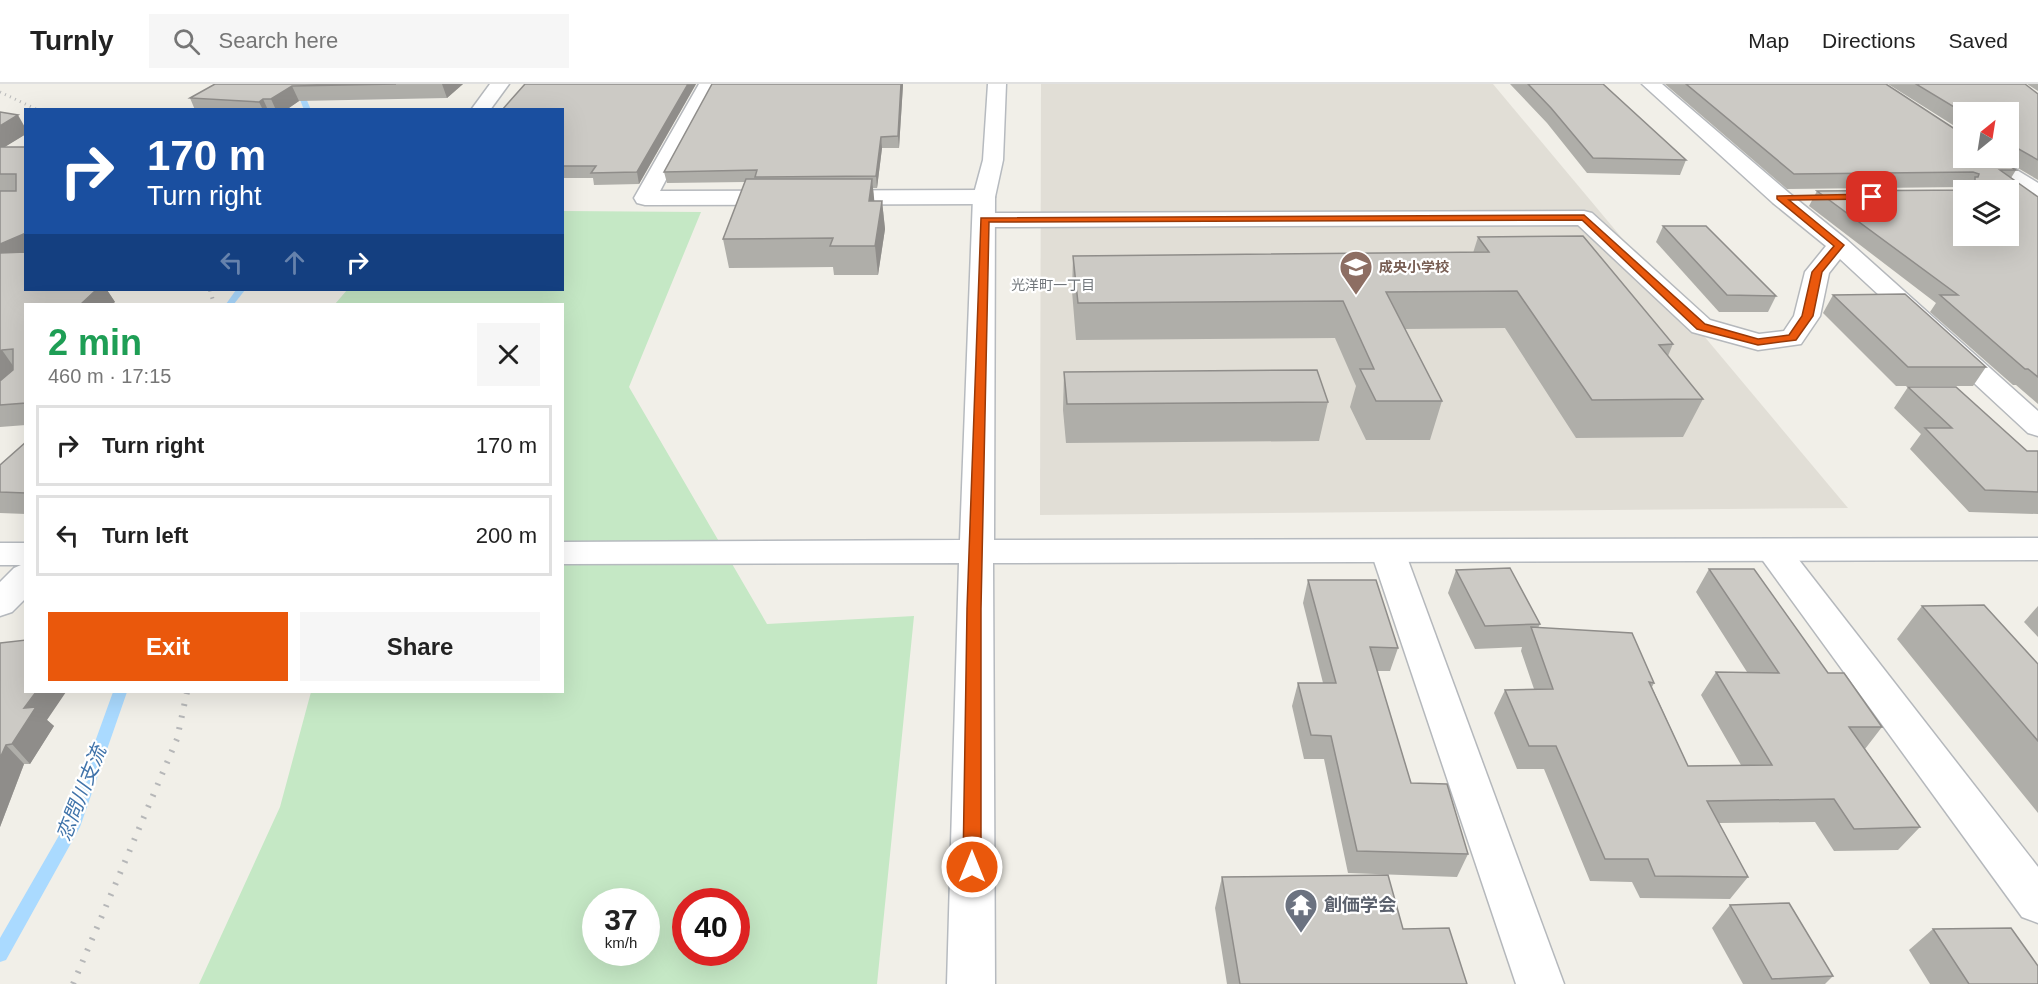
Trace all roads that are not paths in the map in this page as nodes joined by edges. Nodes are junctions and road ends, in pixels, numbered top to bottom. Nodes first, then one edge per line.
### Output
1 (500, 84) edge
2 (708, 84) edge
3 (997, 84) edge
4 (1651, 84) edge
5 (482, 108) edge
6 (1999, 168) edge
7 (2038, 194) edge
8 (2019, 195) edge
9 (1815, 197) edge
10 (1780, 198) junction
11 (984, 208) junction
12 (1839, 245) junction
13 (2038, 427) edge
14 (2038, 549) edge
15 (1773, 550) junction
16 (1388, 552) junction
17 (564, 553) edge
18 (0, 554) edge
19 (24, 554) edge
20 (976, 554) junction
21 (24, 578) edge
22 (0, 603) edge
23 (2038, 902) edge
24 (971, 984) edge
25 (1540, 984) edge

1 - 5 street
2 - 11 street
3 - 11 street
4 - 10 street
6 - 7 street
7 - 8 street
9 - 10 street
10 - 12 street
11 - 12 street
11 - 20 street
12 - 13 street
14 - 15 street
15 - 16 street
15 - 23 street
16 - 20 street
16 - 25 street
17 - 20 street
18 - 19 street
20 - 24 street
21 - 22 street

